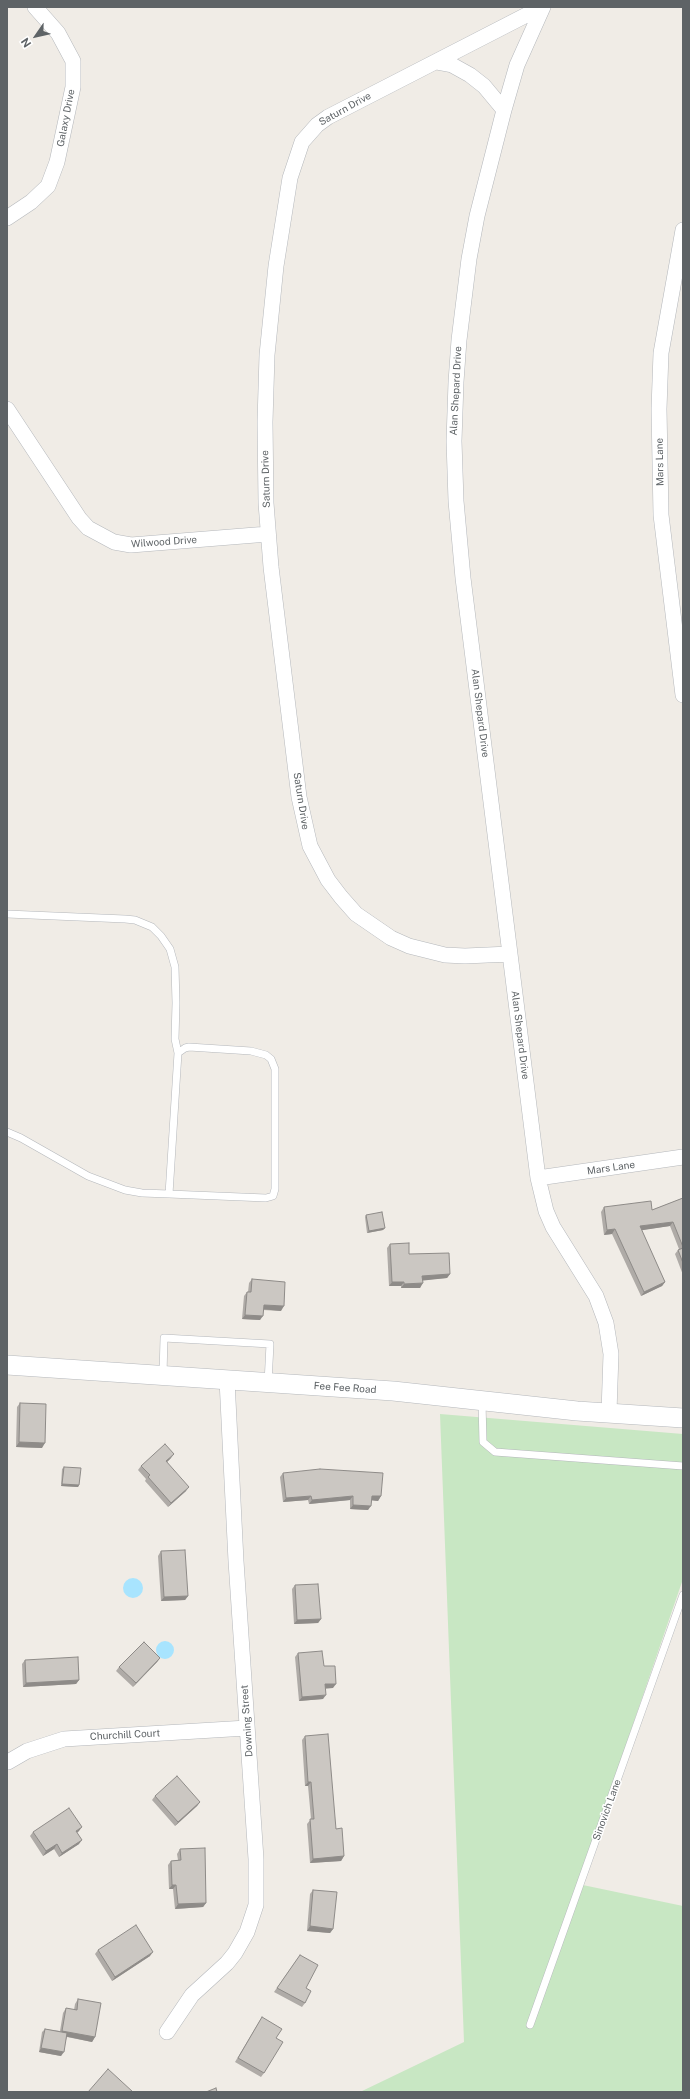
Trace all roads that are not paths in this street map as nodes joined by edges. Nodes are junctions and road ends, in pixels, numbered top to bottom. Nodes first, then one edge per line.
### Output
1 (35, 7) edge
2 (542, 7) edge
3 (436, 62) junction
4 (504, 110) junction
5 (7, 218) edge
6 (683, 230) edge
7 (7, 409) edge
8 (268, 534) junction
9 (683, 695) edge
10 (7, 914) edge
11 (510, 954) junction
12 (178, 1053) junction
13 (7, 1132) edge
14 (683, 1157) edge
15 (538, 1178) junction
16 (169, 1194) junction
17 (7, 1365) edge
18 (163, 1376) junction
19 (227, 1380) junction
20 (268, 1383) junction
21 (482, 1400) junction
22 (609, 1412) junction
23 (683, 1418) edge
24 (683, 1466) edge
25 (683, 1595) edge
26 (247, 1728) junction
27 (8, 1762) dead end
28 (530, 2025) dead end
29 (167, 2032) dead end

1 - 5 street, Galaxy Drive
2 - 3 street, Saturn Drive
2 - 4 street, Alan Shepard Drive
3 - 4 street
3 - 8 street, Saturn Drive
4 - 11 street, Alan Shepard Drive
6 - 9 street, Mars Lane
7 - 8 street, Wilwood Drive
8 - 11 street, Saturn Drive
10 - 12 lane
11 - 15 street, Alan Shepard Drive
12 - 16 lane
12 - 16 lane
13 - 16 lane
14 - 15 street, Mars Lane
15 - 22 street, Alan Shepard Drive
17 - 18 street, Fee Fee Road
18 - 19 street, Fee Fee Road
18 - 20 lane
19 - 20 street, Fee Fee Road
19 - 26 street, Downing Street
20 - 21 street, Fee Fee Road
21 - 22 street, Fee Fee Road
21 - 24 lane
22 - 23 street, Fee Fee Road
25 - 28 lane, Sinovich Lane
26 - 27 street, Churchill Court
26 - 29 street, Downing Street

